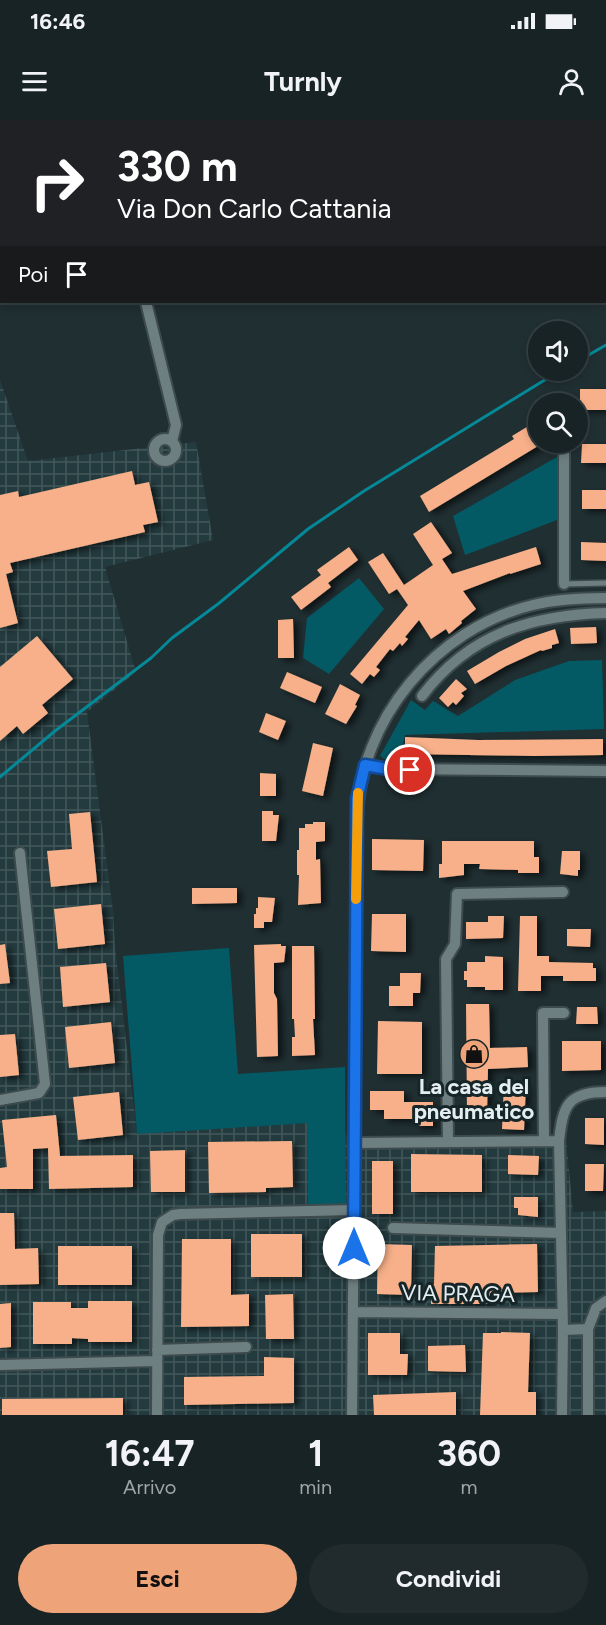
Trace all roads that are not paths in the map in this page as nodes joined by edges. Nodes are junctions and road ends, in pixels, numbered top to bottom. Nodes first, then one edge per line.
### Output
1 (146, 303) edge
2 (167, 440) dead end
3 (564, 453) edge
4 (606, 583) edge
5 (564, 584) joint
6 (606, 598) edge
7 (606, 613) edge
8 (422, 696) dead end
9 (365, 765) junction
10 (606, 771) edge
11 (20, 853) dead end
12 (562, 892) dead end
13 (564, 1013) dead end
14 (606, 1092) edge
15 (0, 1100) edge
16 (559, 1141) junction
17 (448, 1142) junction
18 (544, 1142) junction
19 (354, 1143) junction
20 (354, 1210) junction
21 (393, 1228) dead end
22 (561, 1233) junction
23 (606, 1300) edge
24 (354, 1312) junction
25 (562, 1314) junction
26 (588, 1329) junction
27 (563, 1330) junction
28 (246, 1347) dead end
29 (157, 1356) junction
30 (0, 1365) edge
31 (157, 1415) edge
32 (352, 1415) edge
33 (562, 1415) edge
34 (588, 1415) edge

1 - 2 street
3 - 5 street
4 - 5 lane
6 - 9 street
7 - 8 street
9 - 10 street
9 - 19 street
11 - 15 street
12 - 17 street
13 - 18 street
14 - 16 street
16 - 18 street
16 - 22 street
17 - 18 street
17 - 19 street
19 - 20 street
20 - 24 street
20 - 29 street
21 - 22 street
22 - 25 street
23 - 26 street
24 - 25 street, VIA PRAGA
24 - 32 street
25 - 27 street
26 - 27 street
26 - 34 street
27 - 33 street
28 - 29 street
29 - 30 street
29 - 31 street

